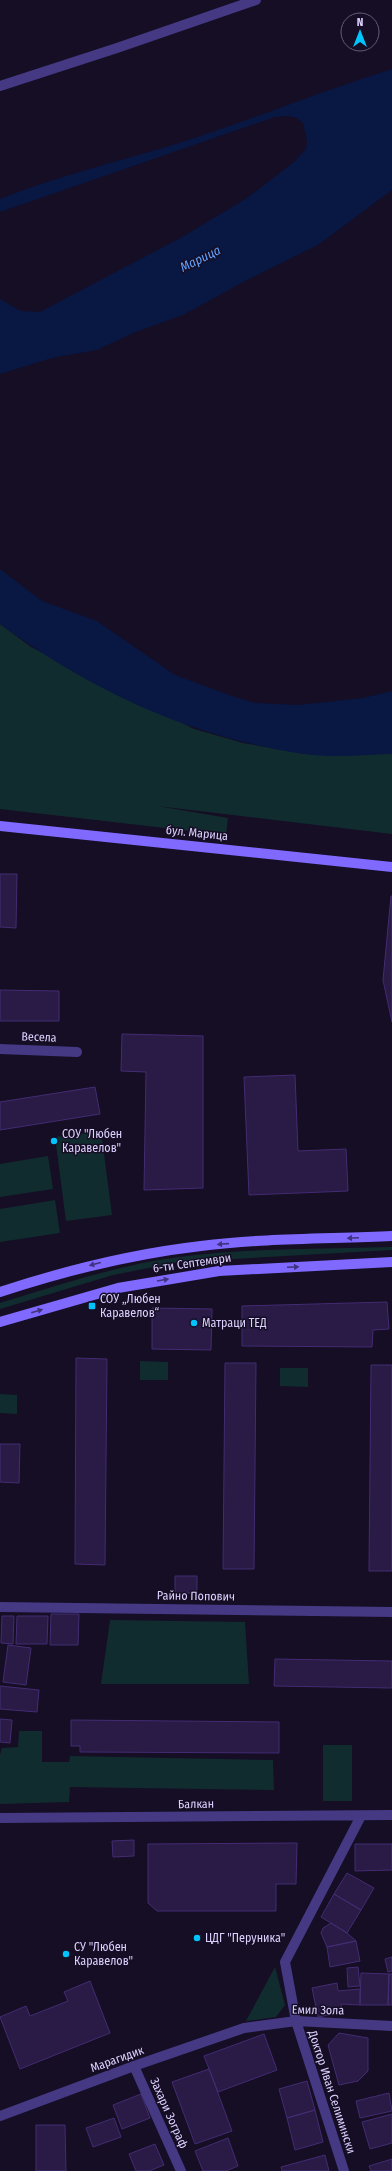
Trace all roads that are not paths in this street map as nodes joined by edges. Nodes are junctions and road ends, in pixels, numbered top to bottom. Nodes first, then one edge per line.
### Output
1 (256, 0) edge
2 (0, 86) edge
3 (0, 826) edge
4 (392, 867) edge
5 (0, 1049) edge
6 (77, 1052) dead end
7 (392, 1236) edge
8 (392, 1262) edge
9 (0, 1292) edge
10 (0, 1322) edge
11 (0, 1607) edge
12 (392, 1612) edge
13 (392, 1815) edge
14 (361, 1816) junction
15 (0, 1818) edge
16 (296, 2021) junction
17 (392, 2026) edge
18 (244, 2028) joint
19 (134, 2066) junction
20 (0, 2116) edge
21 (181, 2171) edge
22 (344, 2171) edge

1 - 2 street
3 - 4 main road, бул. Марица
5 - 6 street, Весела
7 -> 9 main road, 6-ти Септември
10 -> 8 main road, 6-ти Септември
11 - 12 street, Райно Попович
13 - 14 street, Балкан
14 - 15 street, Балкан
14 - 16 street
16 - 17 street, Емил Зола
16 - 18 street, Емил Зола
16 - 22 street, Доктор Иван Селимински
18 - 19 street, Марагидик
19 - 20 street, Марагидик
19 - 21 street, Захари Зограф

